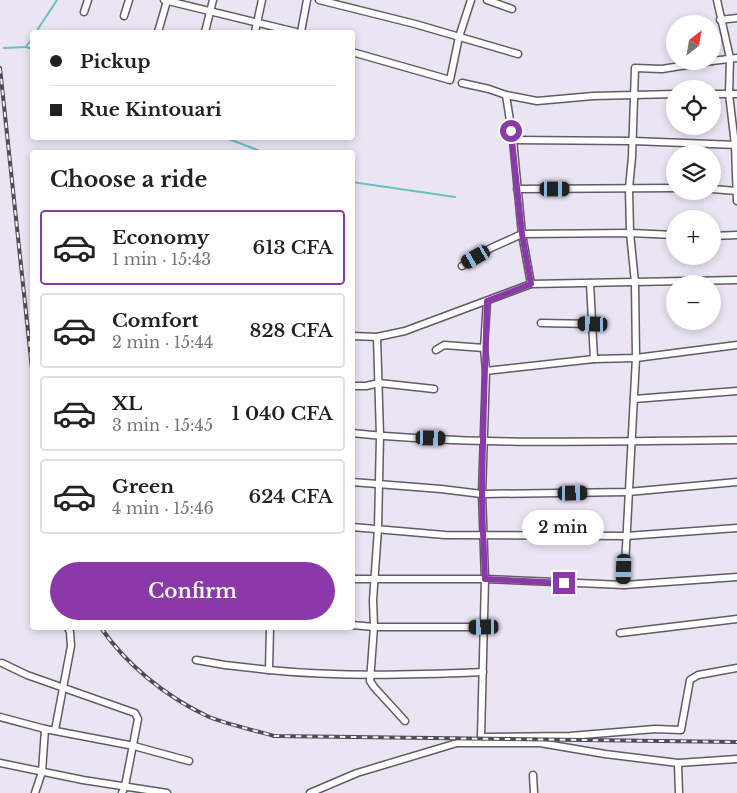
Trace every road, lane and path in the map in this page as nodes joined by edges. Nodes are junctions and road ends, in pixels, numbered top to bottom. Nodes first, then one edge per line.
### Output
1 (88, 0) edge
2 (129, 0) edge
3 (166, 0) edge
4 (213, 0) edge
5 (262, 0) edge
6 (307, 0) edge
7 (319, 0) edge
8 (471, 0) edge
9 (487, 0) edge
10 (717, 0) edge
11 (512, 8) dead end
12 (211, 11) junction
13 (84, 12) dead end
14 (719, 15) edge
15 (124, 16) dead end
16 (737, 18) edge
17 (721, 20) edge
18 (257, 22) junction
19 (721, 23) edge
20 (158, 30) edge
21 (206, 30) edge
22 (255, 30) edge
23 (288, 30) edge
24 (301, 30) edge
25 (460, 37) junction
26 (355, 53) edge
27 (518, 54) dead end
28 (733, 58) edge
29 (666, 68) edge
30 (462, 83) dead end
31 (666, 94) edge
32 (721, 94) edge
33 (729, 94) junction
34 (737, 94) edge
35 (506, 95) junction
36 (634, 95) junction
37 (512, 140) junction
38 (632, 141) junction
39 (736, 145) edge
40 (629, 188) junction
41 (666, 188) edge
42 (517, 189) junction
43 (721, 190) edge
44 (737, 192) edge
45 (737, 201) edge
46 (630, 233) junction
47 (522, 234) junction
48 (666, 234) edge
49 (737, 235) edge
50 (721, 236) edge
51 (462, 266) dead end
52 (737, 280) edge
53 (635, 282) junction
54 (590, 283) junction
55 (531, 284) junction
56 (487, 301) junction
57 (541, 323) dead end
58 (593, 324) junction
59 (355, 336) edge
60 (377, 337) junction
61 (737, 345) edge
62 (484, 348) junction
63 (436, 350) dead end
64 (636, 358) junction
65 (594, 359) junction
66 (486, 371) junction
67 (379, 383) junction
68 (355, 386) edge
69 (434, 389) dead end
70 (737, 391) edge
71 (634, 399) junction
72 (355, 433) edge
73 (380, 436) junction
74 (483, 440) junction
75 (737, 440) edge
76 (631, 441) junction
77 (355, 482) edge
78 (737, 482) edge
79 (378, 484) junction
80 (628, 492) junction
81 (482, 494) junction
82 (355, 527) edge
83 (737, 528) edge
84 (378, 529) junction
85 (484, 536) junction
86 (626, 536) junction
87 (737, 577) edge
88 (355, 578) edge
89 (374, 579) junction
90 (485, 579) junction
91 (624, 585) junction
92 (737, 619) edge
93 (355, 625) edge
94 (374, 627) junction
95 (484, 627) junction
96 (69, 630) edge
97 (270, 630) edge
98 (620, 633) dead end
99 (196, 660) dead end
100 (2, 663) dead end
101 (737, 668) edge
102 (268, 670) junction
103 (483, 672) junction
104 (371, 674) junction
105 (63, 688) junction
106 (0, 717) edge
107 (405, 721) dead end
108 (45, 729) junction
109 (55, 730) junction
110 (134, 746) junction
111 (737, 759) edge
112 (189, 761) dead end
113 (0, 763) edge
114 (678, 763) junction
115 (42, 772) junction
116 (533, 775) dead end
117 (124, 790) edge
118 (35, 793) edge
119 (167, 793) edge
120 (310, 793) edge
121 (534, 793) edge
122 (679, 793) edge

1 - 13 street
2 - 15 street
3 - 12 street
3 - 20 street
4 - 12 street
5 - 18 street
6 - 24 street
7 - 25 street
8 - 25 street
9 - 11 street
10 - 14 street
12 - 18 street
12 - 21 street
16 - 17 street
18 - 22 street
18 - 23 street
19 - 28 street
25 - 26 street
25 - 27 street
28 - 33 street
29 - 36 street
30 - 35 street
31 - 36 street
32 - 33 street
33 - 34 street
33 - 39 street
35 - 36 street
35 - 37 street
36 - 38 street
37 - 38 street
37 - 42 street
38 - 39 street
38 - 40 street
39 - 44 street
40 - 41 street
40 - 42 street
40 - 46 street
42 - 47 street
43 - 44 street
44 - 45 street
46 - 47 street
46 - 48 street
46 - 53 street
47 - 51 street
47 - 55 street
49 - 50 street
52 - 53 street
53 - 54 street
53 - 64 street
54 - 55 street
54 - 58 street
55 - 56 street
56 - 60 street
56 - 62 street
57 - 58 street
58 - 65 street
59 - 60 street
60 - 67 street
61 - 64 street
62 - 63 street
62 - 66 street
64 - 65 street
64 - 71 street
65 - 66 street
66 - 74 street
67 - 68 street
67 - 69 street
67 - 73 street
70 - 71 street
71 - 76 street
72 - 73 street
73 - 74 street
73 - 79 street
74 - 76 street
74 - 81 street
75 - 76 street
76 - 80 street
77 - 79 street
78 - 80 street
79 - 81 street
79 - 84 street
80 - 81 street
80 - 86 street
81 - 85 street
82 - 84 street
83 - 86 street
84 - 85 street
84 - 89 street
85 - 86 street
85 - 90 street
86 - 91 street
87 - 91 street
88 - 89 street
89 - 90 street
89 - 94 street
90 - 91 street
90 - 95 street
92 - 98 street
93 - 94 street
94 - 95 street
94 - 104 street
95 - 103 street
96 - 105 street
97 - 102 street
99 - 102 street
100 - 105 street
101 - 103 street
102 - 104 street
103 - 104 street
104 - 107 street
105 - 109 street
105 - 110 street
106 - 108 street
108 - 109 street
108 - 115 street
109 - 110 street
110 - 112 street
110 - 117 street
111 - 114 street
113 - 115 street
114 - 120 street
114 - 122 street
115 - 117 street
115 - 118 street
116 - 121 street
117 - 119 street

